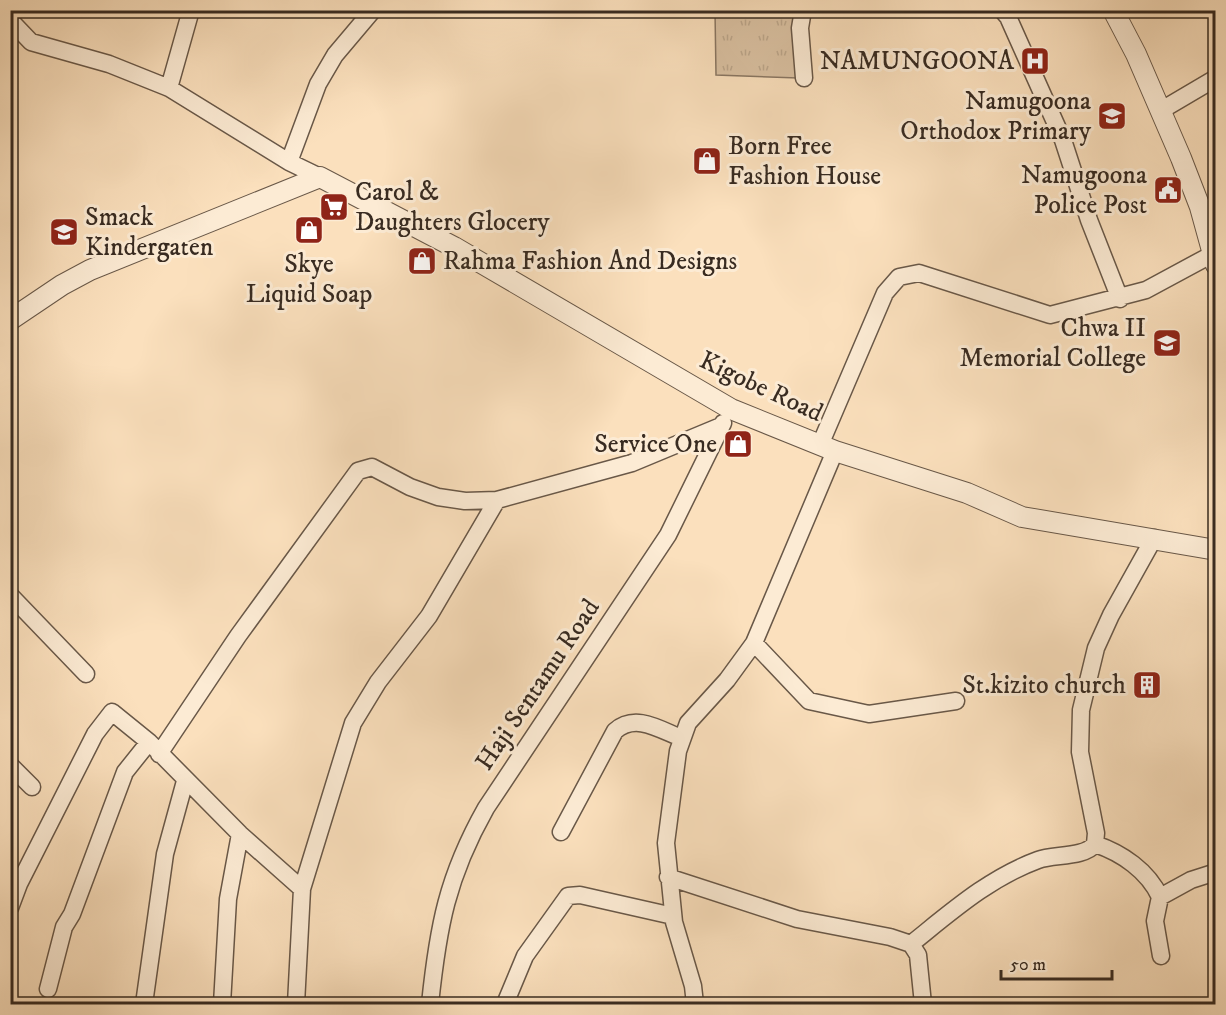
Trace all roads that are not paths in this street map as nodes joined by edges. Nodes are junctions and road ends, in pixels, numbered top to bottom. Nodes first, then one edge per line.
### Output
1 (191, 10) edge
2 (373, 10) edge
3 (803, 10) edge
4 (1002, 10) edge
5 (1113, 10) edge
6 (10, 20) edge
7 (804, 78) dead end
8 (1215, 78) edge
9 (169, 88) junction
10 (1160, 111) junction
11 (289, 162) junction
12 (320, 177) junction
13 (1213, 260) edge
14 (1120, 299) junction
15 (10, 320) edge
16 (726, 418) junction
17 (828, 448) junction
18 (497, 500) junction
19 (1154, 538) junction
20 (1215, 550) edge
21 (10, 595) edge
22 (753, 643) junction
23 (86, 674) dead end
24 (956, 701) dead end
25 (681, 738) junction
26 (154, 748) junction
27 (10, 765) edge
28 (185, 781) junction
29 (32, 787) dead end
30 (561, 832) dead end
31 (240, 834) junction
32 (1095, 844) junction
33 (1215, 872) edge
34 (668, 877) junction
35 (302, 889) junction
36 (1160, 897) junction
37 (10, 908) edge
38 (673, 916) junction
39 (911, 944) junction
40 (1161, 956) dead end
41 (48, 988) dead end
42 (144, 1005) edge
43 (222, 1005) edge
44 (296, 1005) edge
45 (430, 1005) edge
46 (505, 1005) edge
47 (695, 1005) edge
48 (923, 1005) edge

1 - 9 street
2 - 11 street
3 - 7 street
4 - 14 street
5 - 10 street
6 - 9 street
8 - 10 street
9 - 11 street
10 - 13 street
11 - 12 street
12 - 15 street
12 - 16 street, Kigobe Road
13 - 14 street
14 - 17 street
16 - 17 street, Kigobe Road
16 - 18 street
16 - 45 street, Haji Sentamu Road
17 - 19 street, Kigobe Road
17 - 22 street
18 - 26 street
18 - 35 street
19 - 20 street, Kigobe Road
19 - 32 street
21 - 23 street
22 - 24 street
22 - 25 street
25 - 30 street
25 - 34 street
26 - 28 street
26 - 37 street
26 - 41 street
27 - 29 street
28 - 31 street
28 - 42 street
31 - 35 street
31 - 43 street
32 - 36 street
32 - 39 street
33 - 36 street
34 - 38 street
34 - 39 street
35 - 44 street
36 - 40 street
38 - 46 street
38 - 47 street
39 - 48 street

